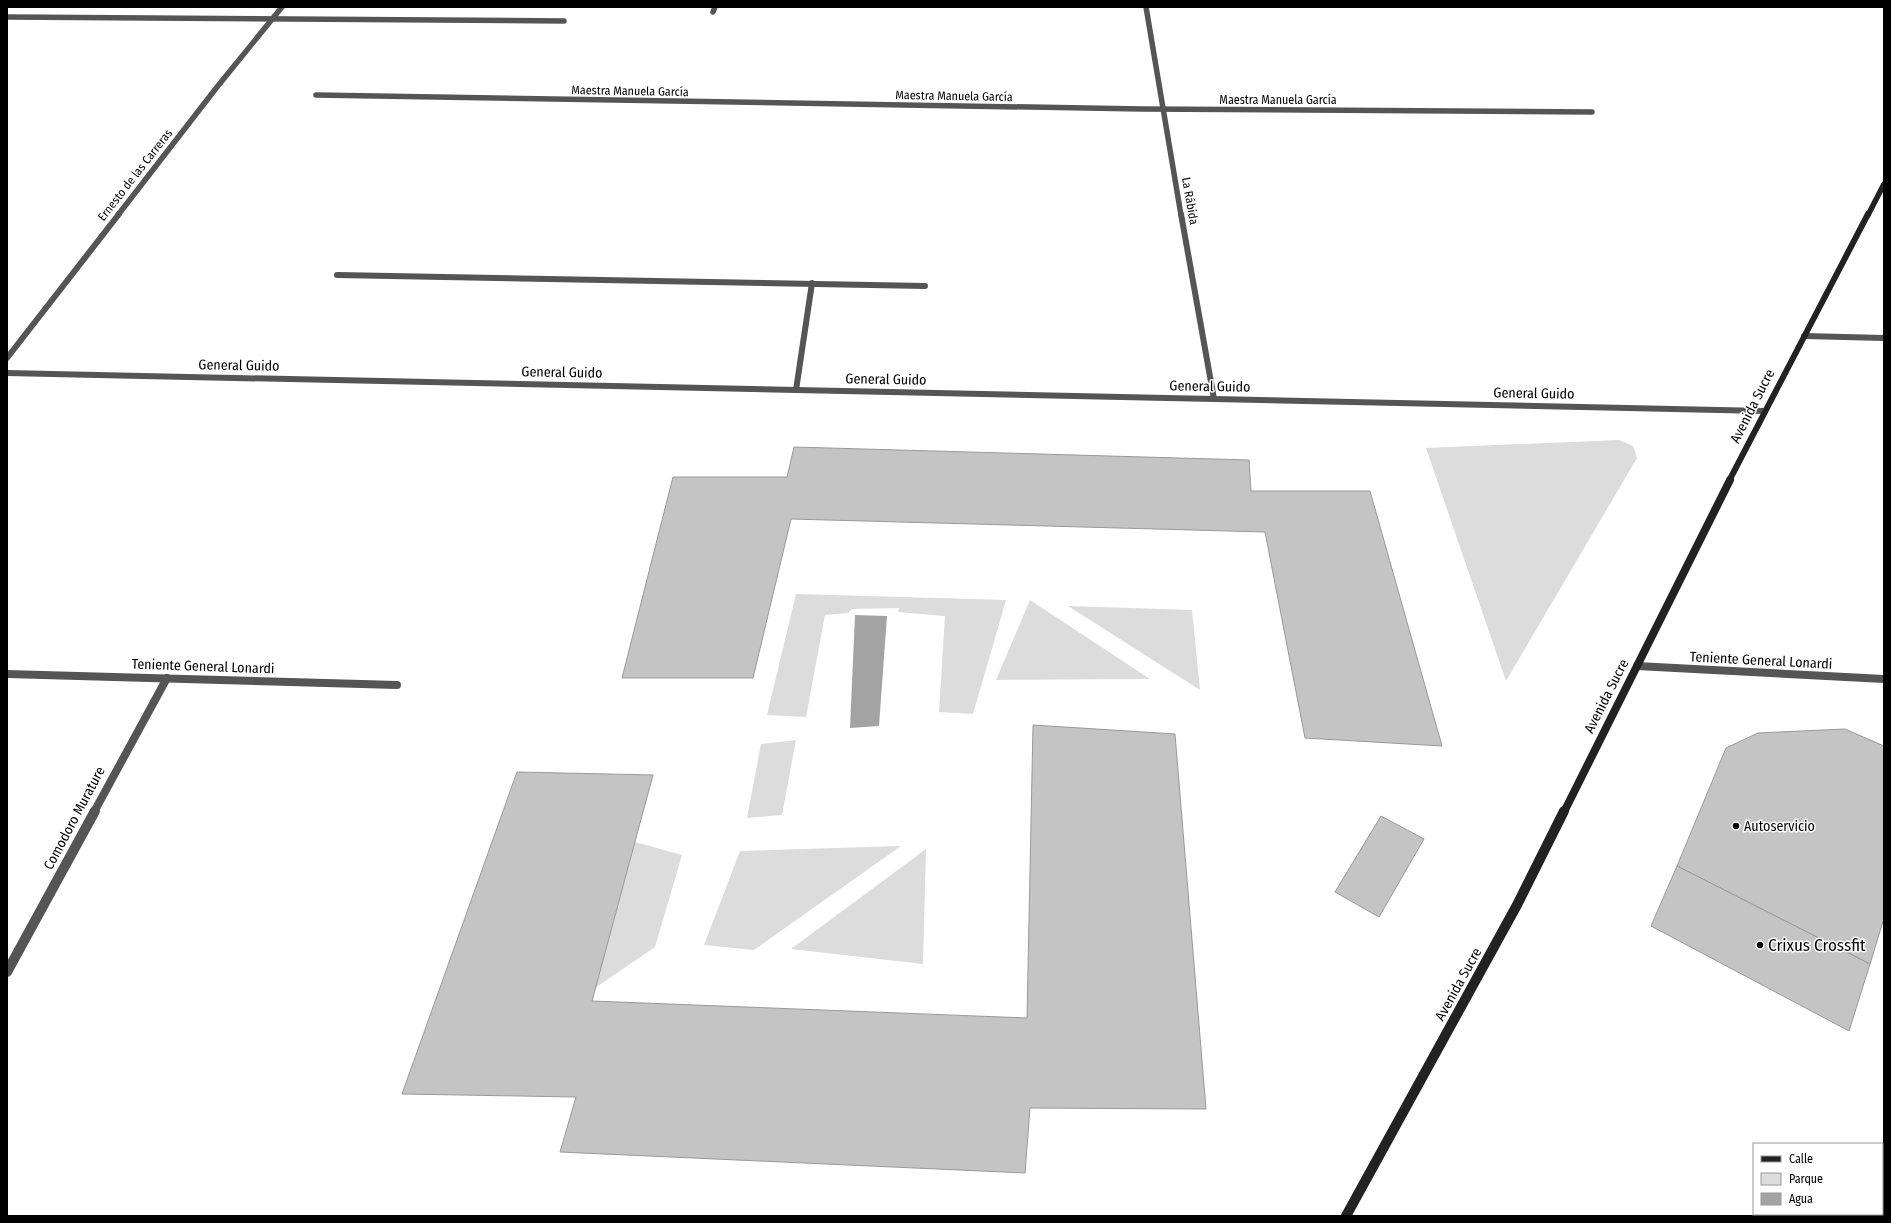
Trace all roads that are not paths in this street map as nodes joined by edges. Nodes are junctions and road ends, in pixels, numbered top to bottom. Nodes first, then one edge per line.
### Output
1 (282, 7) edge
2 (1146, 7) edge
3 (7, 17) edge
4 (273, 19) junction
5 (564, 21) dead end
6 (316, 95) dead end
7 (1162, 110) junction
8 (1592, 112) dead end
9 (1884, 184) edge
10 (337, 276) dead end
11 (812, 283) junction
12 (925, 286) dead end
13 (1804, 336) junction
14 (1884, 338) edge
15 (7, 358) edge
16 (7, 373) edge
17 (796, 390) junction
18 (1214, 399) junction
19 (1765, 411) junction
20 (1637, 666) junction
21 (7, 674) edge
22 (167, 678) junction
23 (1884, 679) edge
24 (397, 685) dead end
25 (7, 972) edge
26 (1346, 1216) edge

1 - 4 street, Ernesto de las Carreras
2 - 7 street, La Rábida
3 - 4 street
4 - 5 street
4 - 15 street, Ernesto de las Carreras
6 - 7 street, Maestra Manuela García
7 - 8 street, Maestra Manuela García
7 - 18 street, La Rábida
9 - 13 main road, Avenida Sucre
10 - 11 street
11 - 12 street
11 - 17 street
13 - 14 street
13 - 19 main road, Avenida Sucre
16 - 17 street, General Guido
17 - 18 street, General Guido
18 - 19 street, General Guido
19 - 20 main road, Avenida Sucre
20 - 23 street, Teniente General Lonardi
20 - 26 main road, Avenida Sucre
21 - 22 street, Teniente General Lonardi
22 - 24 street, Teniente General Lonardi
22 - 25 street, Comodoro Murature

